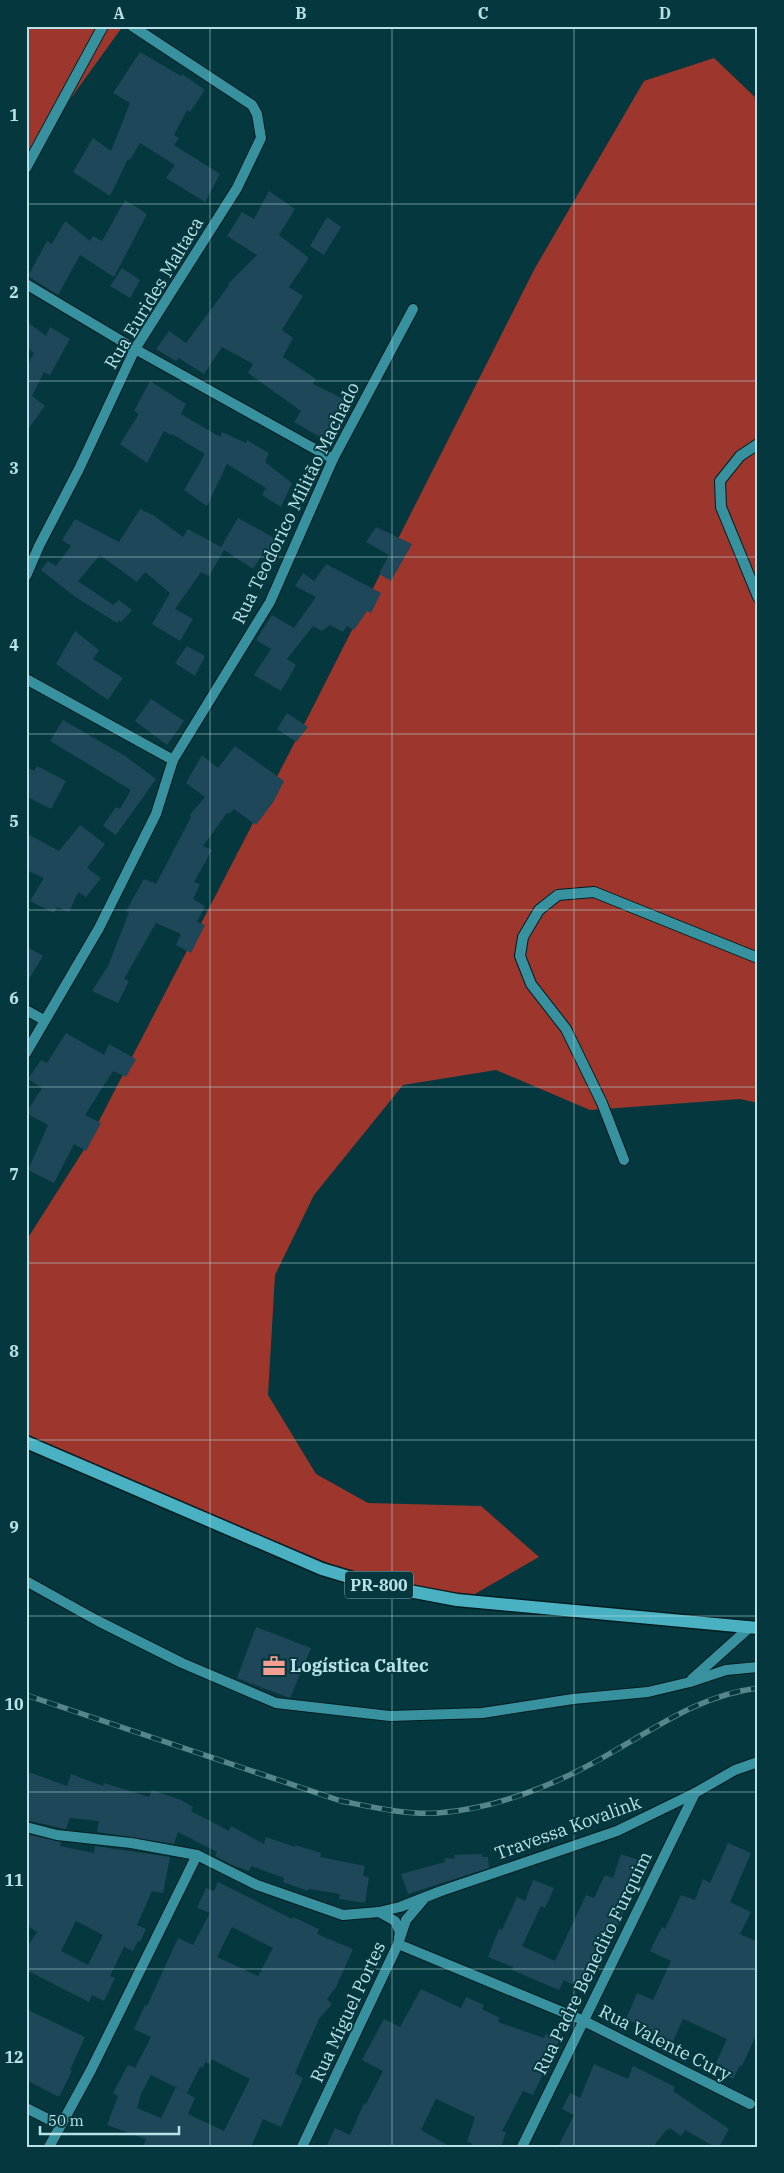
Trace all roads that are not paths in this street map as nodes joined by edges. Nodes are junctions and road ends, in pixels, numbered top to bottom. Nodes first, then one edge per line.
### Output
1 (103, 26) edge
2 (132, 26) edge
3 (26, 168) edge
4 (26, 284) edge
5 (413, 309) dead end
6 (135, 349) junction
7 (758, 444) edge
8 (333, 459) junction
9 (26, 576) edge
10 (758, 597) edge
11 (26, 679) edge
12 (173, 760) junction
13 (758, 958) edge
14 (26, 1010) edge
15 (44, 1020) junction
16 (26, 1053) edge
17 (624, 1160) dead end
18 (26, 1442) edge
19 (26, 1581) edge
20 (753, 1628) edge
21 (758, 1667) edge
22 (690, 1682) junction
23 (758, 1762) edge
24 (694, 1793) junction
25 (26, 1827) edge
26 (197, 1855) junction
27 (427, 1896) junction
28 (379, 1912) junction
29 (398, 1944) junction
30 (582, 2020) junction
31 (750, 2104) dead end
32 (26, 2108) edge
33 (60, 2125) junction
34 (49, 2147) edge
35 (302, 2147) edge
36 (522, 2147) edge

1 - 3 street
2 - 6 street, Rua Eurides Maltaca
4 - 6 street
5 - 8 street, Rua Teodorico Militão Machado
6 - 8 street
6 - 9 street, Rua Eurides Maltaca
7 - 10 street
8 - 12 street, Rua Teodorico Militão Machado
11 - 12 street
12 - 15 street, Rua Teodorico Militão Machado
13 - 17 street
14 - 15 street
15 - 16 street, Rua Teodorico Militão Machado
18 - 20 main road, PR-800
19 - 22 street
20 - 22 street
21 - 22 street
23 - 24 street, Travessa Kovalink
24 - 27 street, Travessa Kovalink
24 - 30 street, Rua Padre Benedito Furquim
25 - 26 street, Travessa Kovalink
26 - 28 street, Travessa Kovalink
26 - 33 street
27 - 28 street, Travessa Kovalink
27 - 29 street, Rua Miguel Portes
28 - 29 street
29 - 30 street, Rua Valente Cury
29 - 35 street, Rua Miguel Portes
30 - 31 street, Rua Valente Cury
30 - 36 street, Rua Padre Benedito Furquim
32 - 33 street
33 - 34 street

